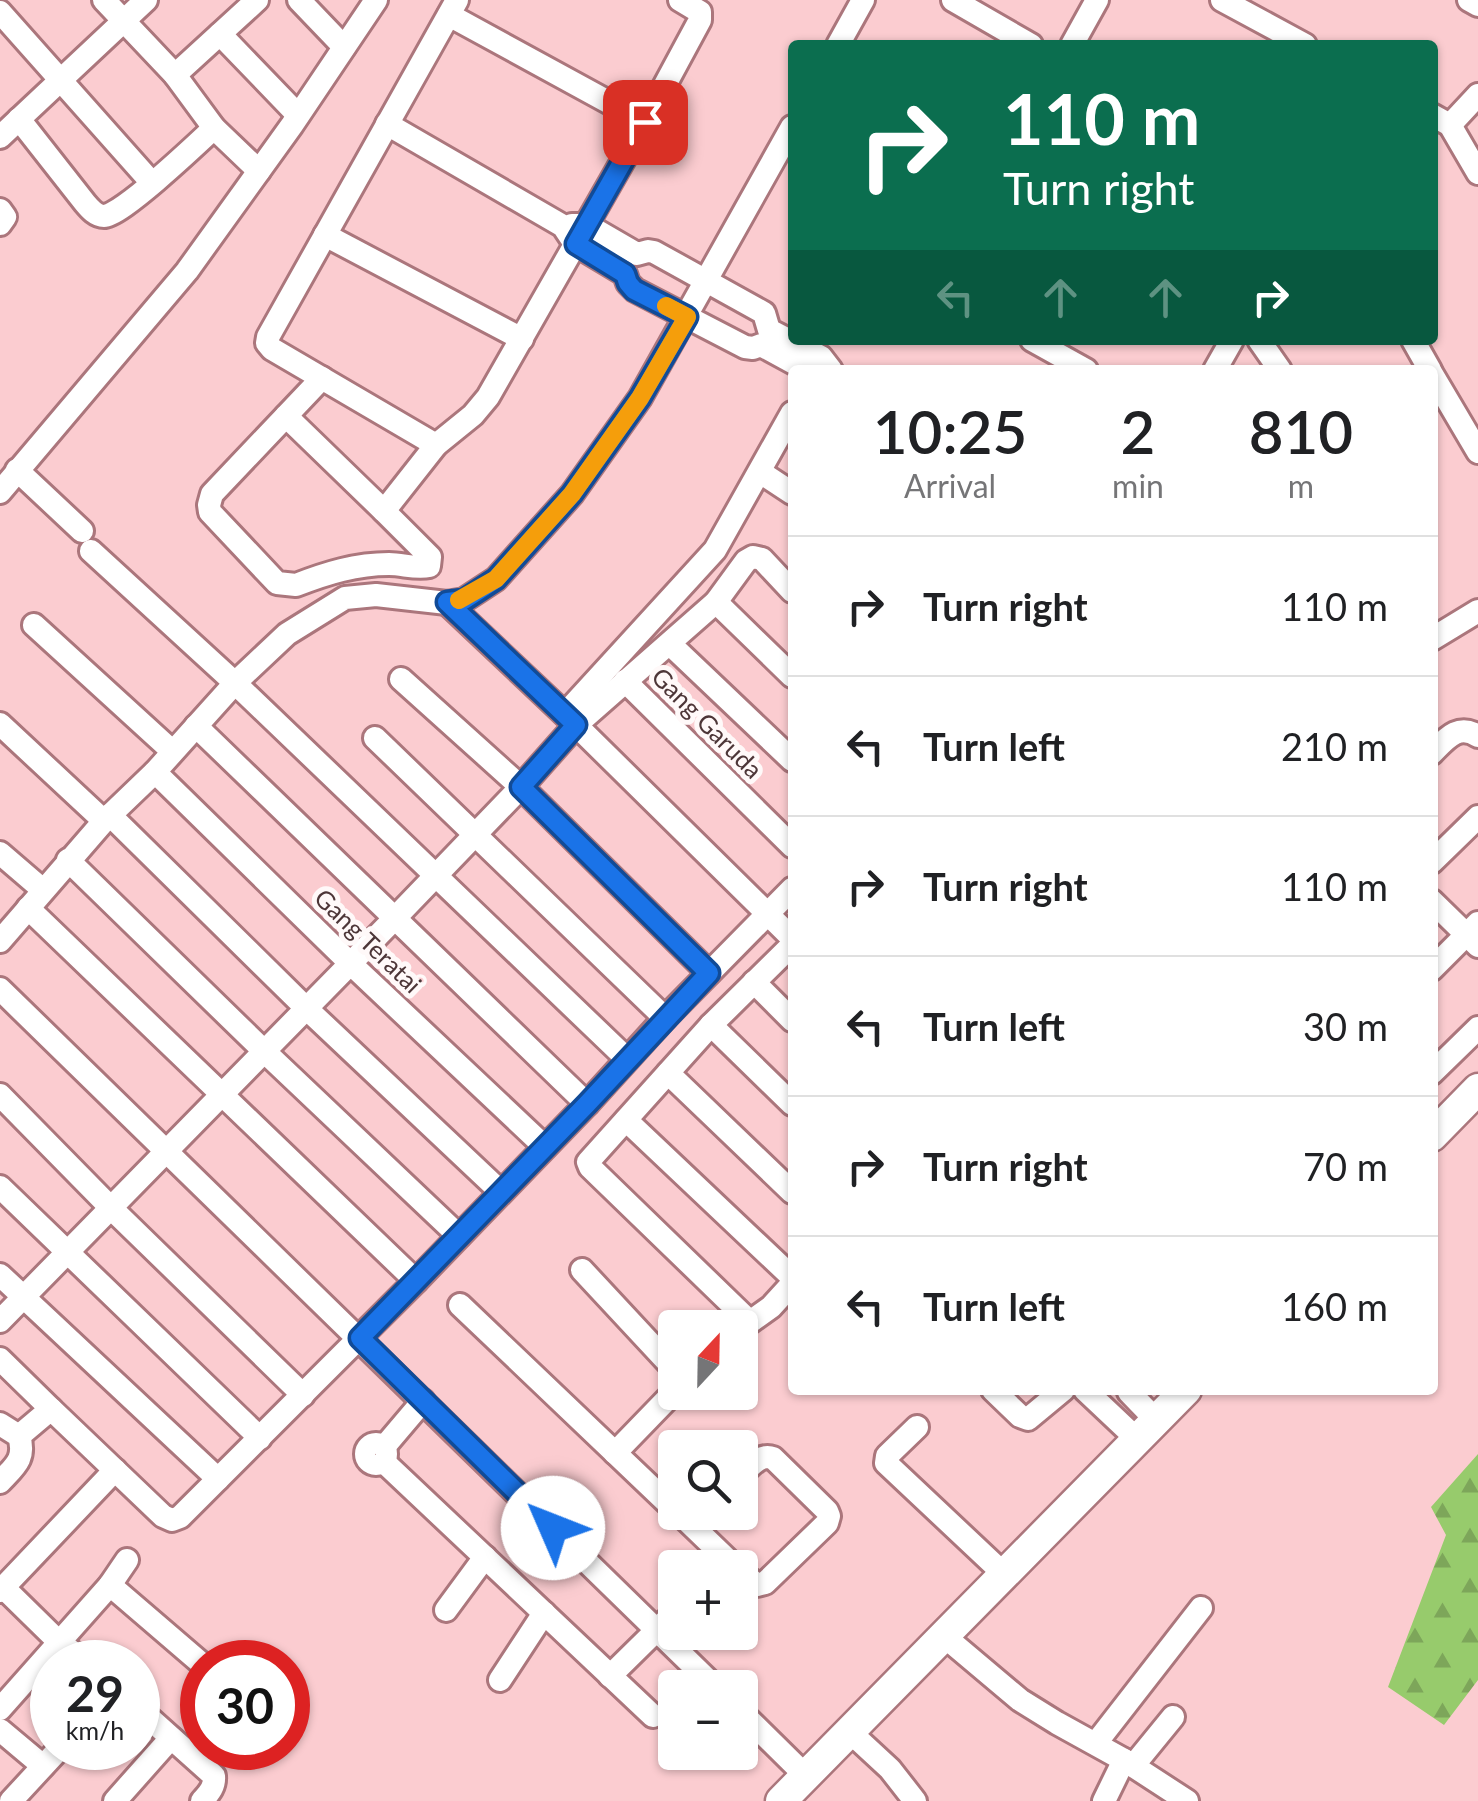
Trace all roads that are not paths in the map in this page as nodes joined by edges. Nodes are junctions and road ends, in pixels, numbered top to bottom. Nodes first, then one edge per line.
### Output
1 (104, 0) edge
2 (146, 0) edge
3 (258, 0) edge
4 (299, 0) edge
5 (376, 0) edge
6 (680, 0) edge
7 (863, 0) edge
8 (952, 0) edge
9 (1097, 0) edge
10 (1222, 0) edge
11 (1469, 0) edge
12 (1478, 5) edge
13 (1248, 6) edge
14 (452, 8) edge
15 (0, 12) edge
16 (123, 21) junction
17 (220, 34) junction
18 (841, 40) edge
19 (1021, 40) edge
20 (1075, 40) edge
21 (1298, 40) edge
22 (344, 47) junction
23 (175, 76) junction
24 (61, 80) junction
25 (1478, 94) edge
26 (298, 115) junction
27 (20, 119) junction
28 (1441, 120) edge
29 (645, 122) junction
30 (387, 124) junction
31 (214, 128) junction
32 (788, 134) edge
33 (0, 137) edge
34 (259, 170) junction
35 (1478, 173) edge
36 (152, 183) junction
37 (0, 210) edge
38 (0, 224) edge
39 (575, 232) junction
40 (325, 235) junction
41 (631, 264) junction
42 (706, 282) junction
43 (687, 317) junction
44 (765, 337) junction
45 (522, 339) junction
46 (1041, 345) edge
47 (821, 361) edge
48 (1077, 365) edge
49 (322, 378) junction
50 (1438, 384) edge
51 (286, 416) junction
52 (788, 420) edge
53 (436, 446) junction
54 (1478, 452) edge
55 (18, 470) junction
56 (760, 472) junction
57 (788, 490) edge
58 (0, 492) edge
59 (384, 511) junction
60 (788, 586) edge
61 (447, 602) junction
62 (716, 602) junction
63 (1478, 610) edge
64 (34, 625) dead end
65 (1438, 631) edge
66 (670, 644) junction
67 (788, 672) edge
68 (400, 679) dead end
69 (625, 681) junction
70 (235, 683) junction
71 (570, 720) junction
72 (0, 724) edge
73 (196, 726) junction
74 (1478, 736) edge
75 (375, 738) dead end
76 (1438, 747) edge
77 (172, 751) junction
78 (788, 756) edge
79 (154, 772) junction
80 (521, 787) junction
81 (1478, 816) edge
82 (107, 818) junction
83 (476, 833) junction
84 (788, 842) edge
85 (0, 852) edge
86 (1438, 856) edge
87 (68, 860) junction
88 (435, 876) junction
89 (36, 899) junction
90 (1438, 906) edge
91 (395, 918) junction
92 (783, 930) edge
93 (1474, 934) edge
94 (0, 941) edge
95 (351, 964) junction
96 (1438, 964) edge
97 (709, 973) junction
98 (754, 982) junction
99 (0, 989) edge
100 (306, 1009) junction
101 (788, 1016) edge
102 (665, 1018) junction
103 (711, 1026) junction
104 (1478, 1028) edge
105 (265, 1052) junction
106 (627, 1059) junction
107 (1438, 1067) edge
108 (668, 1073) junction
109 (0, 1095) edge
110 (223, 1095) junction
111 (1476, 1096) edge
112 (788, 1100) edge
113 (587, 1104) junction
114 (626, 1120) junction
115 (1438, 1131) edge
116 (545, 1147) junction
117 (167, 1152) junction
118 (0, 1187) edge
119 (788, 1188) edge
120 (501, 1192) junction
121 (111, 1208) junction
122 (459, 1236) junction
123 (68, 1253) junction
124 (582, 1270) dead end
125 (0, 1276) edge
126 (788, 1276) edge
127 (416, 1281) junction
128 (788, 1285) edge
129 (24, 1299) junction
130 (460, 1305) dead end
131 (0, 1322) edge
132 (365, 1343) junction
133 (658, 1352) edge
134 (0, 1359) edge
135 (303, 1395) junction
136 (998, 1395) edge
137 (1057, 1395) edge
138 (1090, 1395) edge
139 (1127, 1395) edge
140 (1132, 1395) edge
141 (1181, 1395) edge
142 (423, 1401) junction
143 (51, 1409) junction
144 (658, 1409) edge
145 (1110, 1414) junction
146 (917, 1427) dead end
147 (10, 1430) edge
148 (1147, 1430) junction
149 (260, 1438) junction
150 (615, 1453) junction
151 (758, 1460) edge
152 (116, 1470) junction
153 (218, 1479) junction
154 (0, 1482) edge
155 (658, 1490) edge
156 (699, 1530) edge
157 (716, 1550) edge
158 (485, 1557) junction
159 (127, 1560) dead end
160 (1004, 1575) junction
161 (110, 1585) junction
162 (758, 1585) edge
163 (2, 1589) edge
164 (1201, 1608) dead end
165 (446, 1610) dead end
166 (544, 1613) junction
167 (657, 1630) junction
168 (944, 1636) junction
169 (57, 1640) edge
170 (59, 1640) edge
171 (180, 1645) edge
172 (698, 1670) edge
173 (30, 1673) edge
174 (610, 1676) junction
175 (500, 1680) dead end
176 (0, 1708) edge
177 (653, 1716) dead end
178 (1173, 1717) dead end
179 (160, 1728) edge
180 (758, 1729) edge
181 (0, 1730) edge
182 (850, 1732) junction
183 (171, 1738) junction
184 (1096, 1743) junction
185 (30, 1755) edge
186 (1129, 1763) junction
187 (39, 1770) edge
188 (806, 1776) junction
189 (10, 1801) edge
190 (116, 1801) edge
191 (202, 1801) edge
192 (781, 1801) edge
193 (915, 1801) edge
194 (1104, 1801) edge
195 (1187, 1801) edge

1 - 16 street
2 - 16 street
3 - 17 street
4 - 22 street
5 - 22 street
6 - 29 street
7 - 18 street
8 - 19 street
9 - 20 street
10 - 13 street
11 - 12 street
13 - 21 street
14 - 29 street
14 - 30 street
15 - 24 street
16 - 23 street
16 - 24 street
17 - 23 street
17 - 26 street
22 - 26 street
23 - 31 street
24 - 27 street
24 - 36 street
25 - 28 street
26 - 34 street
27 - 33 street
27 - 36 street
28 - 35 street
29 - 39 street
30 - 39 street
30 - 40 street
31 - 34 street
31 - 36 street
32 - 42 street
34 - 55 street
37 - 38 street
39 - 41 street
39 - 45 street
40 - 45 street
40 - 49 street
41 - 42 street
41 - 43 street
42 - 43 street
42 - 44 street
43 - 44 street
43 - 61 street
44 - 47 street
45 - 53 street
46 - 48 street
49 - 51 street
49 - 53 street
50 - 54 street
51 - 59 street
51 - 59 street
52 - 56 street
53 - 59 street
55 - 58 street
55 - 70 street
56 - 57 street
56 - 71 street
60 - 62 street
61 - 70 street
61 - 71 street
62 - 66 street
62 - 67 street
63 - 65 street
64 - 77 street
66 - 69 street
66 - 78 street
68 - 80 street
69 - 71 street
69 - 84 street, Gang Garuda
70 - 73 street
70 - 88 street
71 - 80 street
71 - 92 street
72 - 82 street
73 - 77 street
73 - 91 street
74 - 76 street
75 - 83 street
77 - 79 street
79 - 82 street
79 - 95 street, Gang Teratai
80 - 83 street
80 - 97 street
81 - 86 street
82 - 87 street
82 - 100 street
83 - 88 street
83 - 102 street
85 - 89 street
87 - 89 street
87 - 105 street
88 - 91 street
88 - 106 street
89 - 94 street
89 - 110 street
90 - 93 street
91 - 95 street
91 - 113 street
92 - 97 street
92 - 98 street
93 - 96 street
95 - 100 street
95 - 116 street, Gang Teratai
97 - 102 street
98 - 101 street
98 - 103 street
99 - 117 street
100 - 105 street
100 - 120 street
102 - 106 street
103 - 108 street
103 - 112 street
104 - 107 street
105 - 110 street
105 - 122 street
106 - 113 street
108 - 114 street
108 - 119 street
109 - 121 street
110 - 117 street
110 - 127 street
111 - 115 main road
113 - 116 street
114 - 126 street
114 - 128 street
116 - 120 street
117 - 121 street
117 - 132 street
118 - 123 street
120 - 122 street
121 - 123 street
121 - 135 street
122 - 127 street
123 - 129 street
123 - 149 street
124 - 133 street
125 - 129 street
127 - 132 street
129 - 131 street
129 - 153 street
130 - 150 street
132 - 135 street
132 - 142 street
134 - 143 street
135 - 149 street
136 - 137 street
138 - 145 street
139 - 145 street
140 - 148 street
141 - 148 main road
142 - 158 street
142 - 167 street
143 - 147 street
143 - 152 street
144 - 150 street
145 - 148 street
146 - 160 street
147 - 154 street
148 - 160 main road
149 - 153 street
150 - 155 street
151 - 162 street
152 - 153 street
152 - 163 street
156 - 157 street
158 - 165 street
158 - 166 street
159 - 161 street
160 - 168 main road
161 - 170 street
161 - 171 street
163 - 169 street
164 - 184 street
166 - 174 street
166 - 175 street
167 - 172 street
167 - 174 street
168 - 182 main road
168 - 184 street
173 - 176 street
174 - 177 street
178 - 186 street
179 - 183 street
180 - 188 street
181 - 185 street
182 - 188 main road
182 - 193 street
183 - 190 street
183 - 191 street
184 - 186 street
186 - 194 street
186 - 195 street
187 - 189 street
188 - 192 main road

